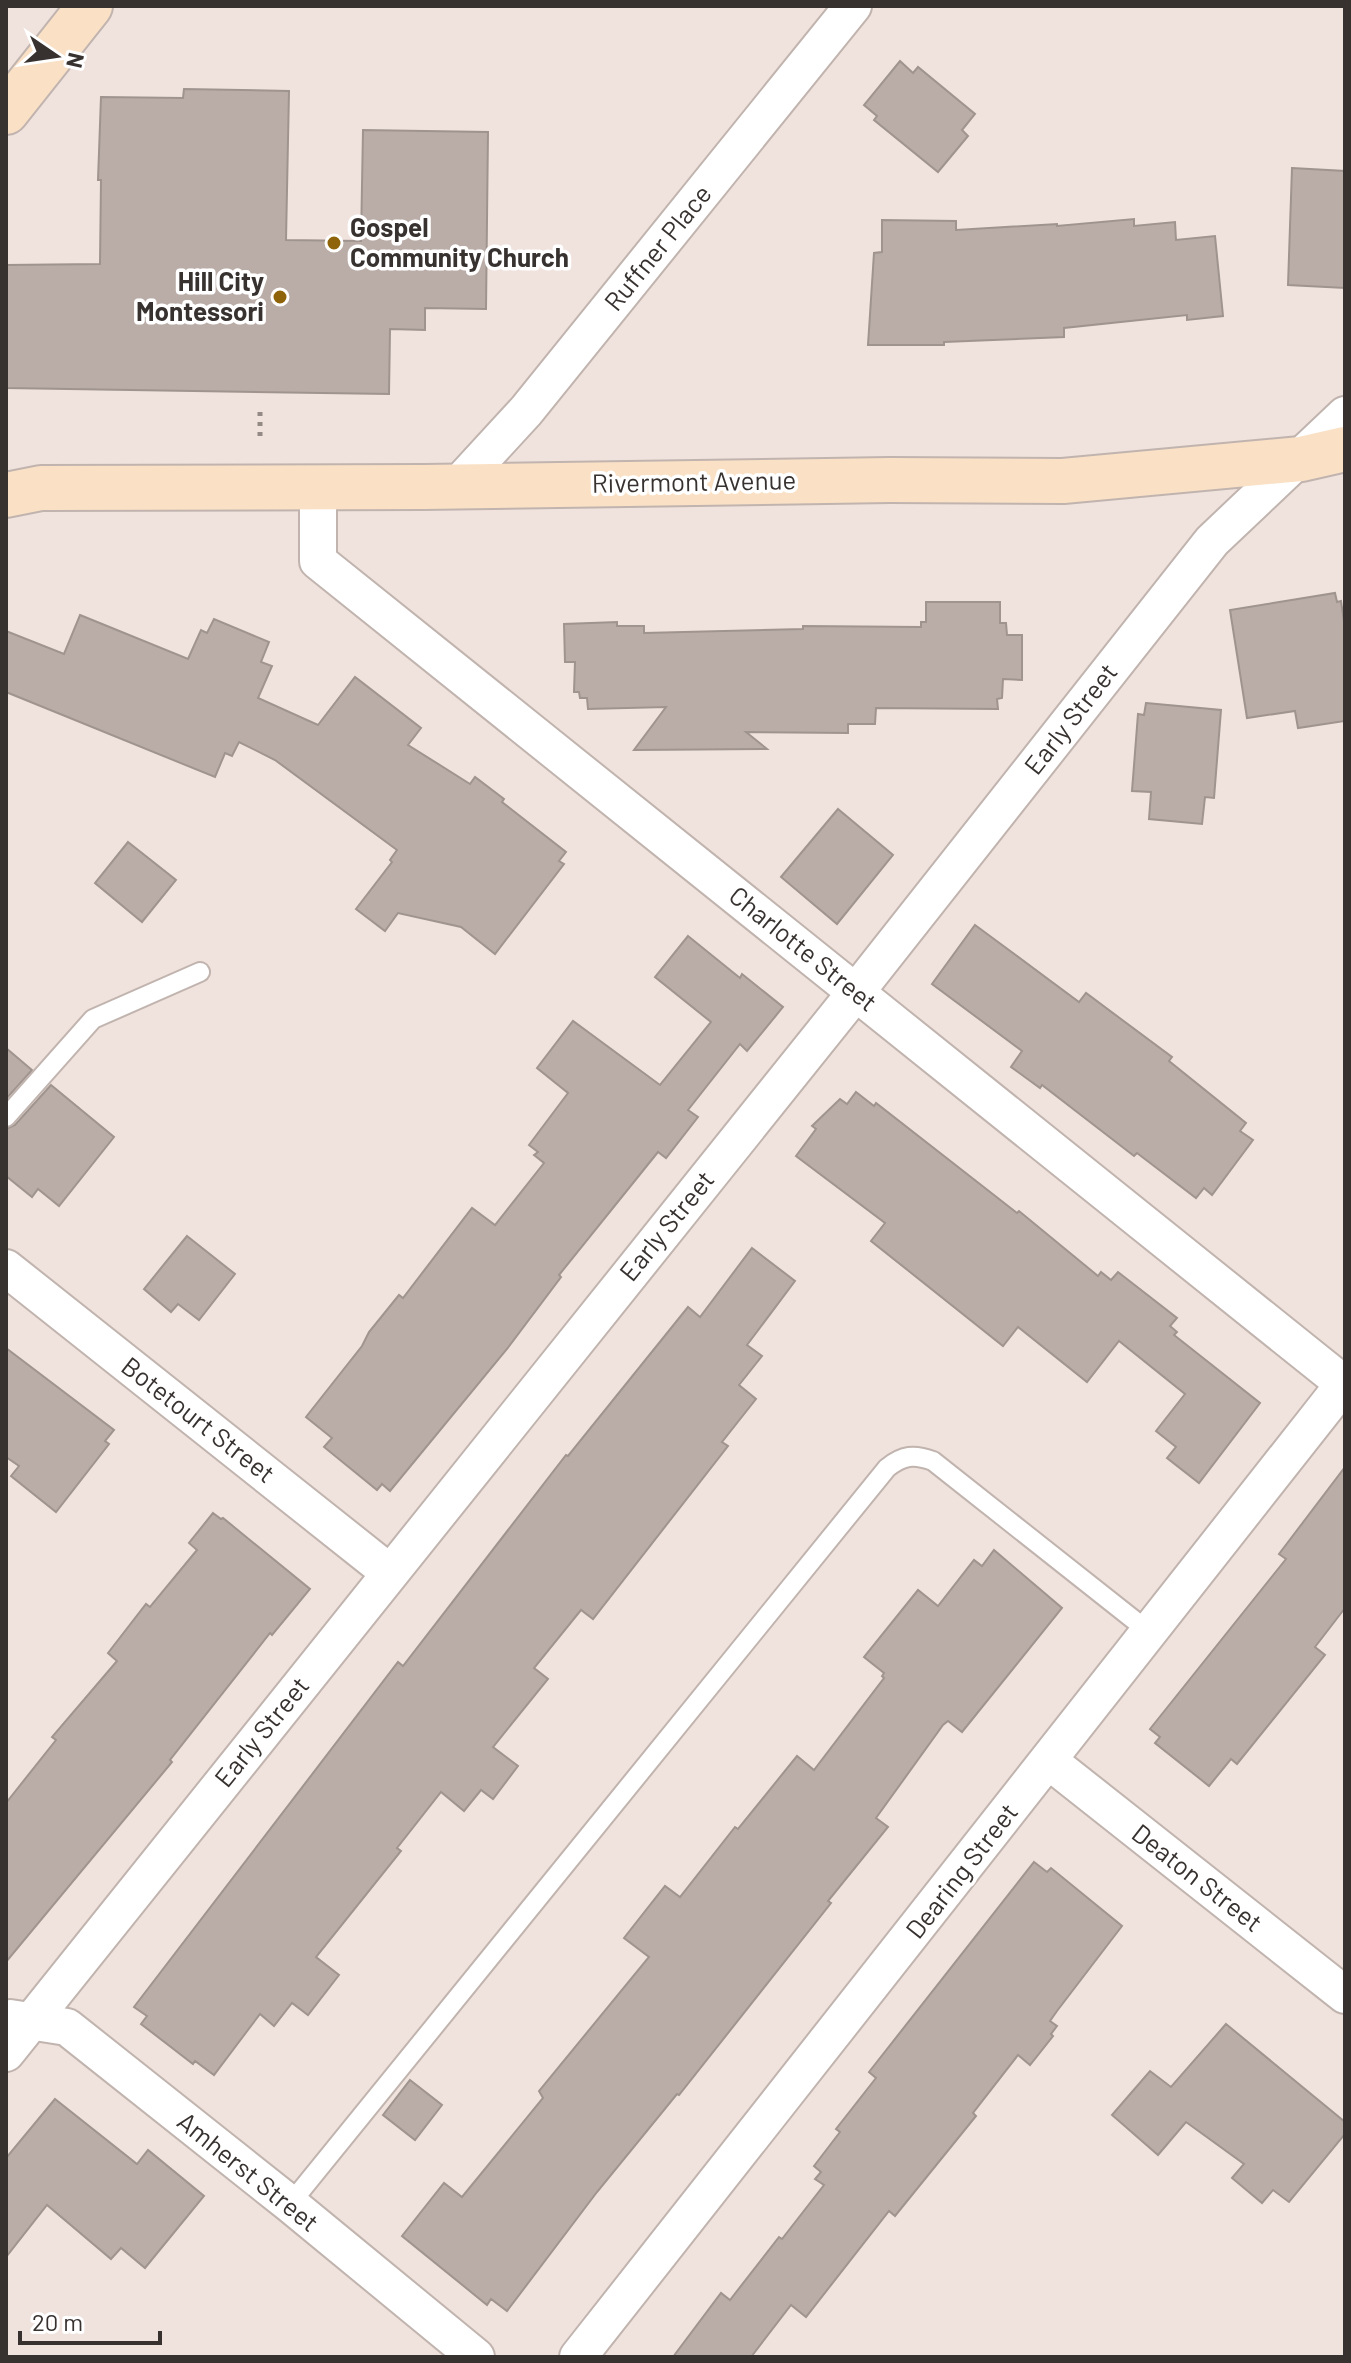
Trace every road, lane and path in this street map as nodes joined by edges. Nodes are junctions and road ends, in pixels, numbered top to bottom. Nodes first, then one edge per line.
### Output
1 (90, 6) edge
2 (853, 6) edge
3 (6, 112) edge
4 (260, 412) dead end
5 (1345, 415) edge
6 (260, 436) dead end
7 (1345, 449) edge
8 (1301, 459) junction
9 (457, 486) junction
10 (18, 488) edge
11 (318, 488) junction
12 (200, 972) dead end
13 (856, 992) junction
14 (6, 1117) edge
15 (6, 1268) edge
16 (1344, 1384) edge
17 (390, 1573) junction
18 (1148, 1631) junction
19 (1049, 1761) junction
20 (1345, 1995) edge
21 (19, 2019) edge
22 (6, 2053) edge
23 (290, 2204) junction
24 (476, 2357) edge
25 (578, 2357) edge

1 - 3 main road
2 - 9 street, Ruffner Place
4 - 6 path
5 - 8 street, Early Street
7 - 8 main road, Rivermont Avenue
8 - 9 main road, Rivermont Avenue
8 - 13 street, Early Street
9 - 11 main road, Rivermont Avenue
10 - 11 main road, Rivermont Avenue
11 - 13 street, Charlotte Street
12 - 14 lane
13 - 16 street, Charlotte Street
13 - 17 street, Early Street
15 - 17 street, Botetourt Street
16 - 18 street, Dearing Street
17 - 21 street, Early Street
18 - 19 street, Dearing Street
18 - 23 lane
19 - 20 street, Deaton Street
19 - 25 street, Dearing Street
21 - 22 street, Early Street
21 - 23 street, Amherst Street
23 - 24 street, Amherst Street

